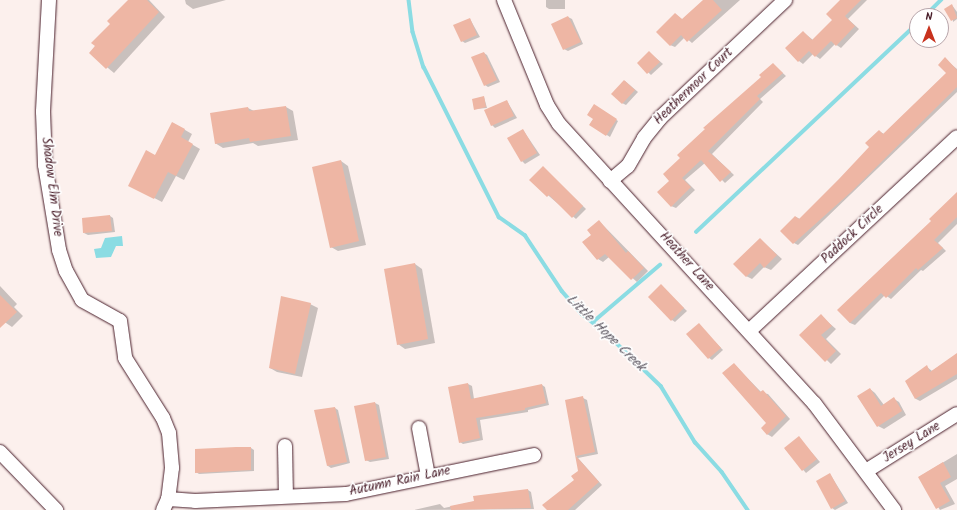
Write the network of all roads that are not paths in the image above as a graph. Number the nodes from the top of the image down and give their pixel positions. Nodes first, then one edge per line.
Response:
1 (49, 0) edge
2 (504, 0) edge
3 (785, 0) edge
4 (957, 137) edge
5 (610, 181) junction
6 (749, 331) junction
7 (957, 414) edge
8 (419, 428) dead end
9 (284, 446) dead end
10 (0, 452) edge
11 (534, 455) dead end
12 (866, 471) junction
13 (428, 476) junction
14 (286, 496) junction
15 (166, 505) edge
16 (56, 510) edge
17 (894, 510) edge

1 - 15 street, Shadow Elm Drive
2 - 5 street, Heather Lane
3 - 5 street, Heathermoor Court
4 - 6 street, Paddock Circle
5 - 6 street, Heather Lane
6 - 12 street, Heather Lane
7 - 12 street, Jersey Lane
8 - 13 street
9 - 14 street
10 - 16 street
11 - 13 street, Autumn Rain Lane
12 - 17 street, Heather Lane
13 - 14 street, Autumn Rain Lane
14 - 15 street, Autumn Rain Lane

